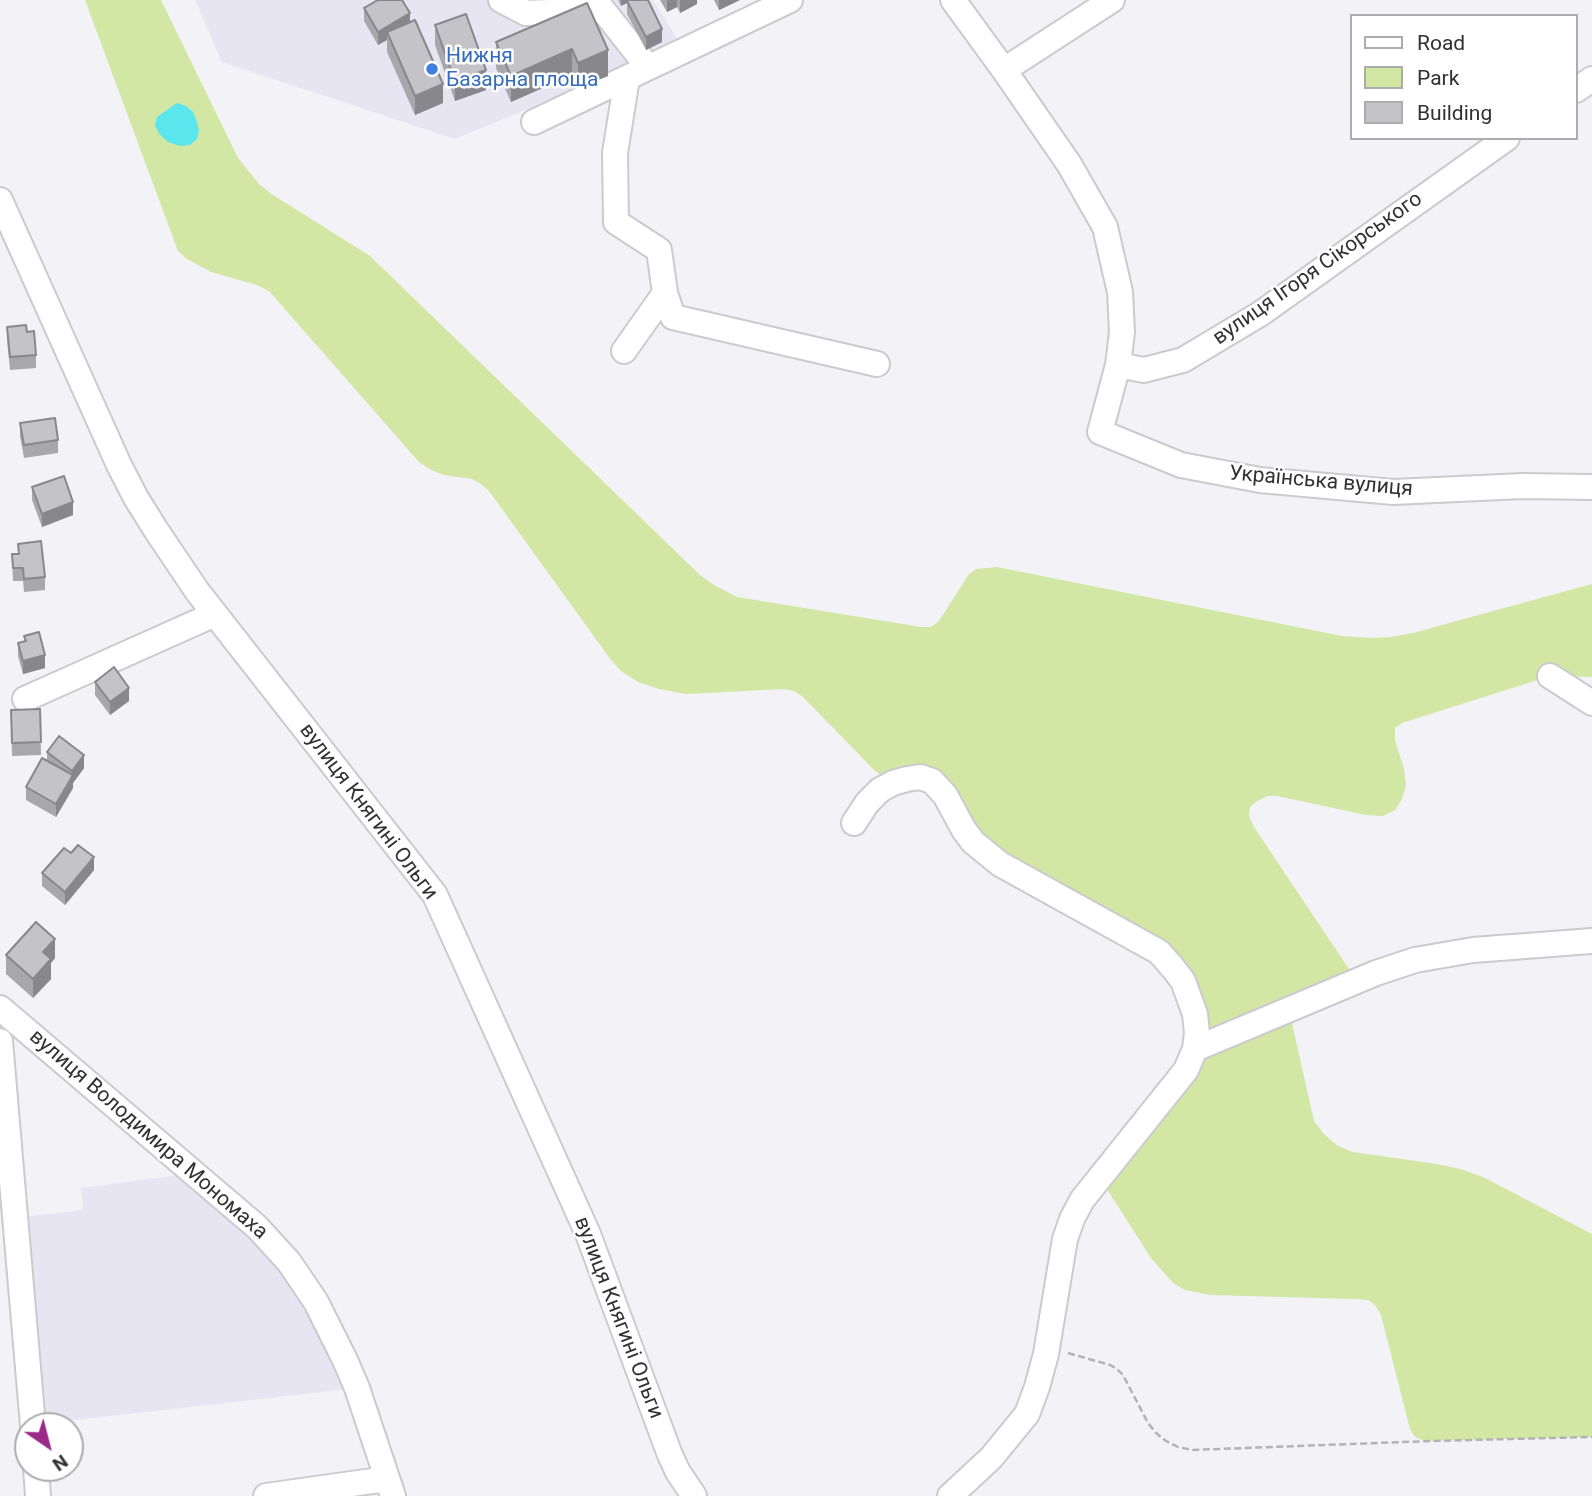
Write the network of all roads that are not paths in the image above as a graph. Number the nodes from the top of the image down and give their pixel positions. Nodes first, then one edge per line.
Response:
1 (501, 0) edge
2 (790, 0) edge
3 (953, 0) edge
4 (1112, 0) edge
5 (599, 5) edge
6 (1004, 69) junction
7 (638, 73) junction
8 (534, 122) dead end
9 (1504, 140) edge
10 (0, 200) edge
11 (665, 293) junction
12 (624, 351) dead end
13 (877, 364) dead end
14 (1118, 365) junction
15 (1592, 487) edge
16 (215, 614) junction
17 (1550, 676) dead end
18 (25, 699) dead end
19 (1592, 703) edge
20 (853, 823) dead end
21 (1592, 941) edge
22 (0, 1008) edge
23 (0, 1041) edge
24 (1195, 1049) junction
25 (8, 1236) edge
26 (31, 1412) edge
27 (390, 1487) edge
28 (266, 1496) edge
29 (694, 1496) edge
30 (950, 1496) edge

1 - 5 street
2 - 7 street
3 - 6 street
4 - 6 street
5 - 7 street
6 - 14 street
7 - 8 street
7 - 11 street
9 - 14 street, вулиця Ігоря Сікорського
10 - 16 street, вулиця Княгині Ольги
11 - 12 street
11 - 13 street
14 - 15 street, Українська вулиця
16 - 18 street
16 - 29 street, вулиця Княгині Ольги
17 - 19 street
20 - 24 street
21 - 24 street
22 - 27 street, вулиця Володимира Мономаха
23 - 25 street
24 - 30 street
25 - 26 street
27 - 28 street

